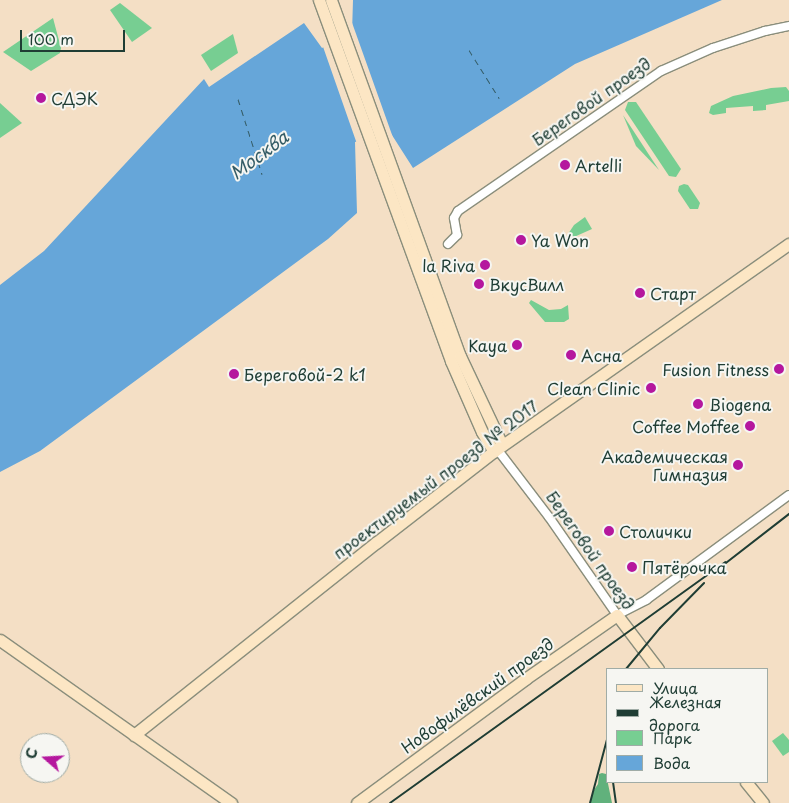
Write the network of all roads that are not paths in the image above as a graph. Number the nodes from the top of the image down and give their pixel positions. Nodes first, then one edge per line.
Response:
1 (319, 0) edge
2 (332, 0) edge
3 (789, 26) edge
4 (448, 244) dead end
5 (789, 244) edge
6 (416, 253) junction
7 (498, 449) junction
8 (789, 495) edge
9 (617, 615) junction
10 (0, 640) edge
11 (657, 668) edge
12 (134, 735) junction
13 (747, 783) edge
14 (231, 803) edge
15 (357, 803) edge
16 (762, 803) edge

1 - 6 street
2 - 6 street
3 - 4 street, Береговой проезд
5 - 7 street, проектируемый проезд № 2017
6 - 7 street
7 - 9 street, Береговой проезд
7 - 12 street, проектируемый проезд № 2017
8 - 9 street
9 - 11 street, Береговой проезд
9 - 15 street, Новофилёвский проезд
10 - 12 street
12 - 14 street
13 - 16 street

